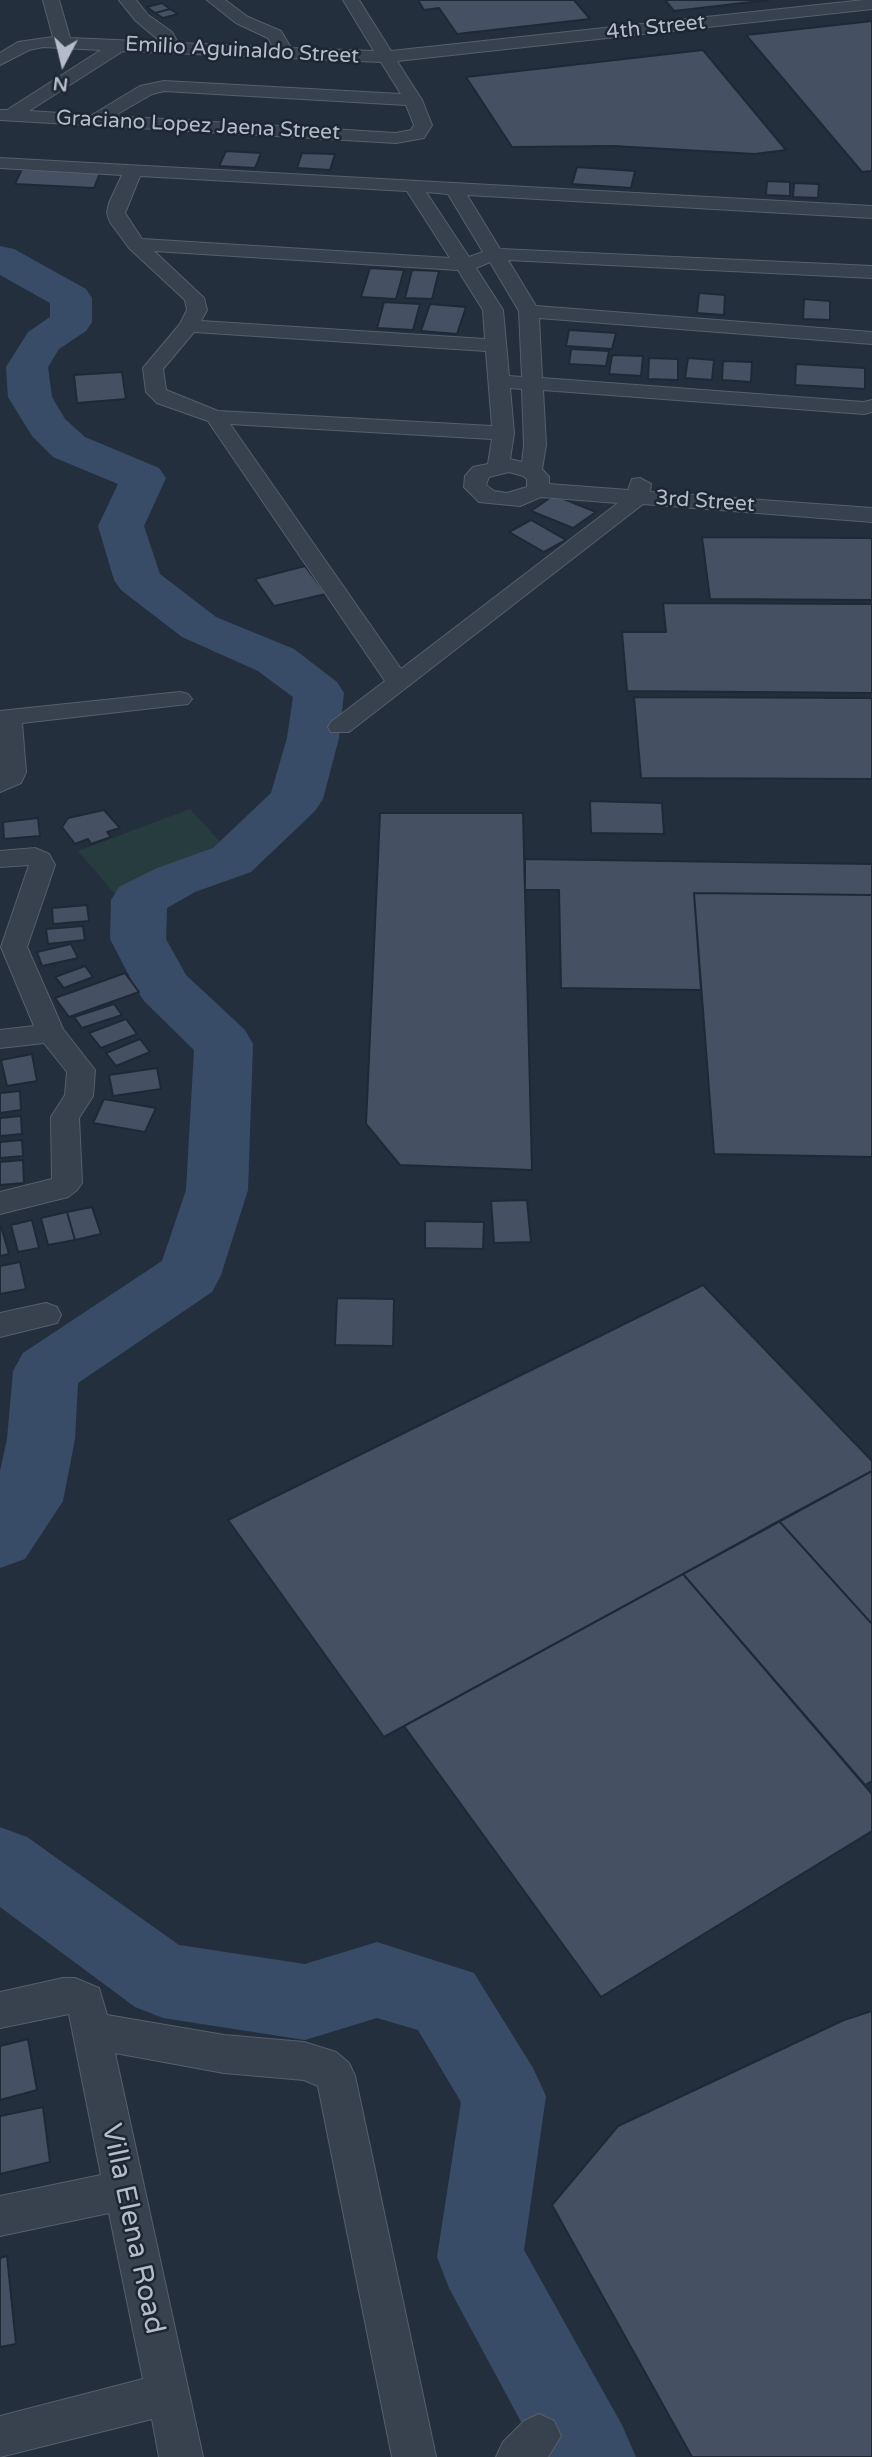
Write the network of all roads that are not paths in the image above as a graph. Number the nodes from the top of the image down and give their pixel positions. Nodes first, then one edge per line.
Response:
1 (51, 0) edge
2 (127, 0) edge
3 (215, 0) edge
4 (348, 1) edge
5 (872, 4) edge
6 (63, 43) junction
7 (120, 45) junction
8 (172, 48) junction
9 (440, 52) joint
10 (285, 53) junction
11 (385, 57) junction
12 (0, 60) edge
13 (413, 100) junction
14 (5, 116) edge
15 (96, 120) junction
16 (0, 163) edge
17 (134, 170) junction
18 (413, 186) junction
19 (454, 188) junction
20 (872, 212) edge
21 (136, 244) junction
22 (494, 254) junction
23 (466, 265) junction
24 (872, 272) edge
25 (529, 312) junction
26 (189, 326) junction
27 (872, 338) edge
28 (495, 346) junction
29 (499, 381) junction
30 (532, 382) junction
31 (872, 406) edge
32 (215, 417) junction
33 (503, 433) junction
34 (498, 466) junction
35 (536, 479) junction
36 (639, 491) junction
37 (872, 500) edge
38 (872, 515) edge
39 (399, 683) junction
40 (180, 699) dead end
41 (4, 718) edge
42 (340, 727) dead end
43 (0, 784) edge
44 (0, 859) edge
45 (7, 948) edge
46 (51, 1032) junction
47 (0, 1039) edge
48 (0, 1203) edge
49 (46, 1315) dead end
50 (0, 1325) edge
51 (0, 2010) edge
52 (88, 2016) junction
53 (124, 2190) junction
54 (0, 2216) edge
55 (166, 2394) junction
56 (0, 2438) edge
57 (181, 2457) edge
58 (414, 2457) edge

1 - 6 street
2 - 8 street
3 - 10 street
4 - 11 street
5 - 9 street, 4th Street
6 - 7 street, Emilio Aguinaldo Street
6 - 12 street, Emilio Aguinaldo Street
7 - 8 street, Emilio Aguinaldo Street
7 - 14 street
8 - 10 street, Emilio Aguinaldo Street
9 - 11 street, Emilio Aguinaldo Street
10 - 11 street, Emilio Aguinaldo Street
11 - 13 street
13 - 15 street
13 - 15 street, Graciano Lopez Jaena Street
14 - 15 street, Graciano Lopez Jaena Street
16 - 17 street
17 - 18 street
17 - 21 street
18 - 19 street
18 - 23 street
19 - 20 street
19 - 22 street
21 - 23 street
21 - 26 street
22 - 23 street
22 - 24 street
22 - 25 street
23 - 28 street
25 - 27 street
25 - 30 street
26 - 28 street
26 - 32 street
28 - 29 street
29 - 30 street
29 - 33 street
30 - 31 street
30 - 35 street
32 - 33 street
32 - 39 street
33 - 34 street
34 - 35 street
34 - 35 street
35 - 36 street, 3rd Street
36 - 37 street, 3rd Street
36 - 38 street, 3rd Street
36 - 39 street
39 - 42 street
40 - 41 street
41 - 43 street
44 - 45 street
45 - 46 street
46 - 47 street
46 - 48 street
49 - 50 street
51 - 52 street
52 - 53 street, Villa Elena Road
52 - 58 street
53 - 54 street
53 - 55 street, Villa Elena Road
55 - 56 street
55 - 57 street, Villa Elena Road

